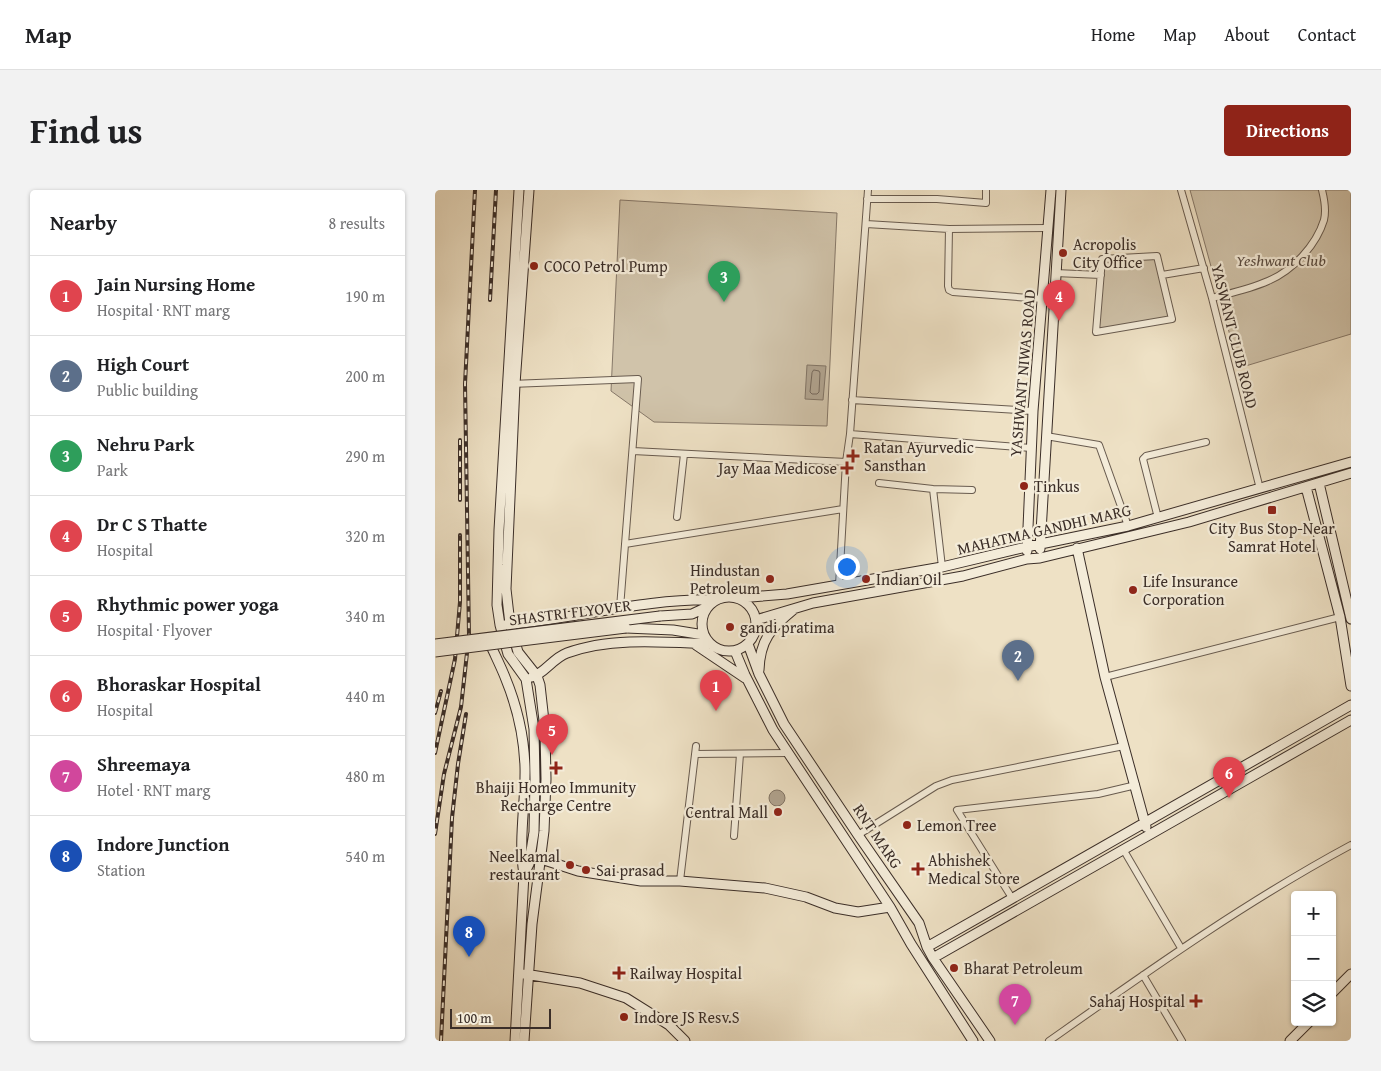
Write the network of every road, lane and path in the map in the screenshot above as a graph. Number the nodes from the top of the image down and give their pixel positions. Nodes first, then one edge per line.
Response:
1 (519, 190) edge
2 (529, 190) edge
3 (868, 190) edge
4 (938, 190) edge
5 (986, 190) edge
6 (1051, 190) edge
7 (1061, 190) edge
8 (1181, 190) edge
9 (1322, 190) edge
10 (867, 198) junction
11 (937, 199) junction
12 (866, 224) junction
13 (1049, 228) junction
14 (949, 229) junction
15 (1204, 268) junction
16 (1055, 273) junction
17 (1101, 275) junction
18 (1162, 275) junction
19 (1043, 298) junction
20 (1213, 298) junction
21 (511, 384) junction
22 (852, 400) junction
23 (1033, 411) junction
24 (850, 434) junction
25 (1046, 436) junction
26 (1206, 442) dead end
27 (1031, 448) junction
28 (633, 451) junction
29 (684, 454) junction
30 (846, 462) junction
31 (1351, 462) edge
32 (1351, 473) edge
33 (879, 483) dead end
34 (1320, 488) junction
35 (933, 489) junction
36 (1260, 489) junction
37 (972, 490) dead end
38 (1307, 492) junction
39 (843, 509) junction
40 (677, 517) dead end
41 (1158, 518) junction
42 (1129, 526) junction
43 (625, 544) junction
44 (1040, 544) junction
45 (1026, 547) junction
46 (1077, 548) junction
47 (1040, 558) junction
48 (1027, 559) junction
49 (942, 567) junction
50 (502, 574) junction
51 (839, 585) junction
52 (738, 598) junction
53 (715, 600) junction
54 (707, 607) junction
55 (620, 608) junction
56 (795, 608) junction
57 (1351, 615) edge
58 (1340, 617) junction
59 (756, 620) junction
60 (510, 624) junction
61 (500, 625) junction
62 (704, 636) junction
63 (435, 644) edge
64 (693, 644) junction
65 (710, 644) junction
66 (748, 644) junction
67 (491, 646) junction
68 (735, 651) junction
69 (435, 652) edge
70 (759, 674) junction
71 (537, 676) junction
72 (1105, 677) junction
73 (525, 679) junction
74 (747, 680) junction
75 (1351, 686) edge
76 (1351, 705) edge
77 (1351, 720) edge
78 (696, 746) dead end
79 (1124, 746) junction
80 (788, 753) junction
81 (695, 754) junction
82 (739, 754) junction
83 (1136, 785) junction
84 (1144, 823) junction
85 (1149, 834) junction
86 (858, 835) junction
87 (733, 836) dead end
88 (1351, 845) edge
89 (1123, 849) junction
90 (524, 854) junction
91 (541, 859) junction
92 (680, 881) junction
93 (1012, 898) junction
94 (890, 907) junction
95 (930, 946) junction
96 (1181, 948) junction
97 (936, 956) junction
98 (520, 974) junction
99 (1351, 974) edge
100 (530, 975) junction
101 (1143, 975) junction
102 (1351, 980) edge
103 (1336, 988) edge
104 (1336, 995) edge
105 (1298, 1026) edge
106 (1305, 1026) edge
107 (515, 1041) edge
108 (524, 1041) edge
109 (685, 1041) edge
110 (973, 1041) edge
111 (990, 1041) edge
112 (1049, 1041) edge
113 (1182, 1041) edge
114 (1283, 1041) edge
115 (1289, 1041) edge

1 - 21 street
2 - 21 street
3 - 10 street
4 - 11 street
5 - 11 street
6 - 13 street, YASHWANT NIWAS ROAD
7 - 16 street, YASHWANT NIWAS ROAD
8 - 15 street, YASWANT CLUB ROAD
9 - 20 street
10 - 11 street
10 - 12 street
12 - 14 street
12 - 22 street
13 - 14 street
13 - 19 street, YASHWANT NIWAS ROAD
14 - 19 street
15 - 18 street
15 - 20 street, YASWANT CLUB ROAD
16 - 17 street
16 - 25 street, YASHWANT NIWAS ROAD
17 - 18 street
17 - 18 street
19 - 23 street, YASHWANT NIWAS ROAD
20 - 36 street, YASWANT CLUB ROAD
21 - 28 street
21 - 50 street
22 - 23 street
22 - 24 street
23 - 27 street, YASHWANT NIWAS ROAD
24 - 27 street
24 - 30 street
25 - 42 street
25 - 44 street, YASHWANT NIWAS ROAD
26 - 41 street
27 - 45 street, YASHWANT NIWAS ROAD
28 - 29 street
28 - 43 street
29 - 30 street
29 - 40 street
30 - 39 street
31 - 36 street, MAHATMA GANDHI MARG
32 - 34 street, MAHATMA GANDHI MARG
33 - 35 street
34 - 38 street, MAHATMA GANDHI MARG
34 - 57 street
35 - 37 street
35 - 49 street
36 - 41 street, MAHATMA GANDHI MARG
38 - 46 street, MAHATMA GANDHI MARG
38 - 58 street
39 - 43 street
39 - 51 street
41 - 42 street, MAHATMA GANDHI MARG
42 - 44 street, MAHATMA GANDHI MARG
43 - 55 street
44 - 45 street, MAHATMA GANDHI MARG
44 - 47 street, YASHWANT NIWAS ROAD
45 - 48 street, YASHWANT NIWAS ROAD
45 - 49 street, MAHATMA GANDHI MARG
46 - 47 street, MAHATMA GANDHI MARG
46 - 72 street
47 - 48 street, MAHATMA GANDHI MARG
48 - 56 street, MAHATMA GANDHI MARG
49 - 51 street, MAHATMA GANDHI MARG
50 - 60 street
50 - 61 street
51 - 52 street, MAHATMA GANDHI MARG
52 - 53 street
52 - 59 street
53 - 54 street
53 - 55 street
54 - 62 street
54 - 63 street, SHASTRI FLYOVER, bridge
55 - 60 street
56 - 59 street, MAHATMA GANDHI MARG
56 - 70 street
58 - 72 street
58 - 75 street
59 - 66 street
60 - 61 street
60 - 71 street
61 - 73 street
62 - 65 street
62 - 67 street, SHASTRI FLYOVER, bridge
64 - 65 street
64 - 71 street
64 - 74 street
65 - 68 street
66 - 68 street
66 - 70 street, RNT MARG
67 - 69 street, SHASTRI FLYOVER, bridge
67 - 90 street
68 - 74 street, RNT MARG
70 - 86 street, RNT MARG
71 - 73 street
71 - 91 street
72 - 79 street
73 - 90 street
74 - 80 street, RNT MARG
76 - 84 street
77 - 85 street
78 - 81 street
79 - 83 street
79 - 86 street
80 - 82 street
80 - 94 street, RNT MARG
81 - 82 street
81 - 92 street
82 - 87 street
83 - 84 street
83 - 93 street
84 - 85 street
84 - 93 street
85 - 89 street
86 - 95 street, RNT MARG
88 - 96 street
89 - 96 street
89 - 97 street
90 - 91 street
90 - 98 street
91 - 92 street
91 - 100 street
92 - 94 street
93 - 95 street
94 - 110 street, RNT MARG
95 - 97 street, RNT MARG
96 - 101 street
97 - 111 street, RNT MARG
98 - 100 street
98 - 107 street
99 - 103 street
100 - 108 street
100 - 109 street
101 - 112 street
101 - 113 street
102 - 104 street
105 - 114 street
106 - 115 street

